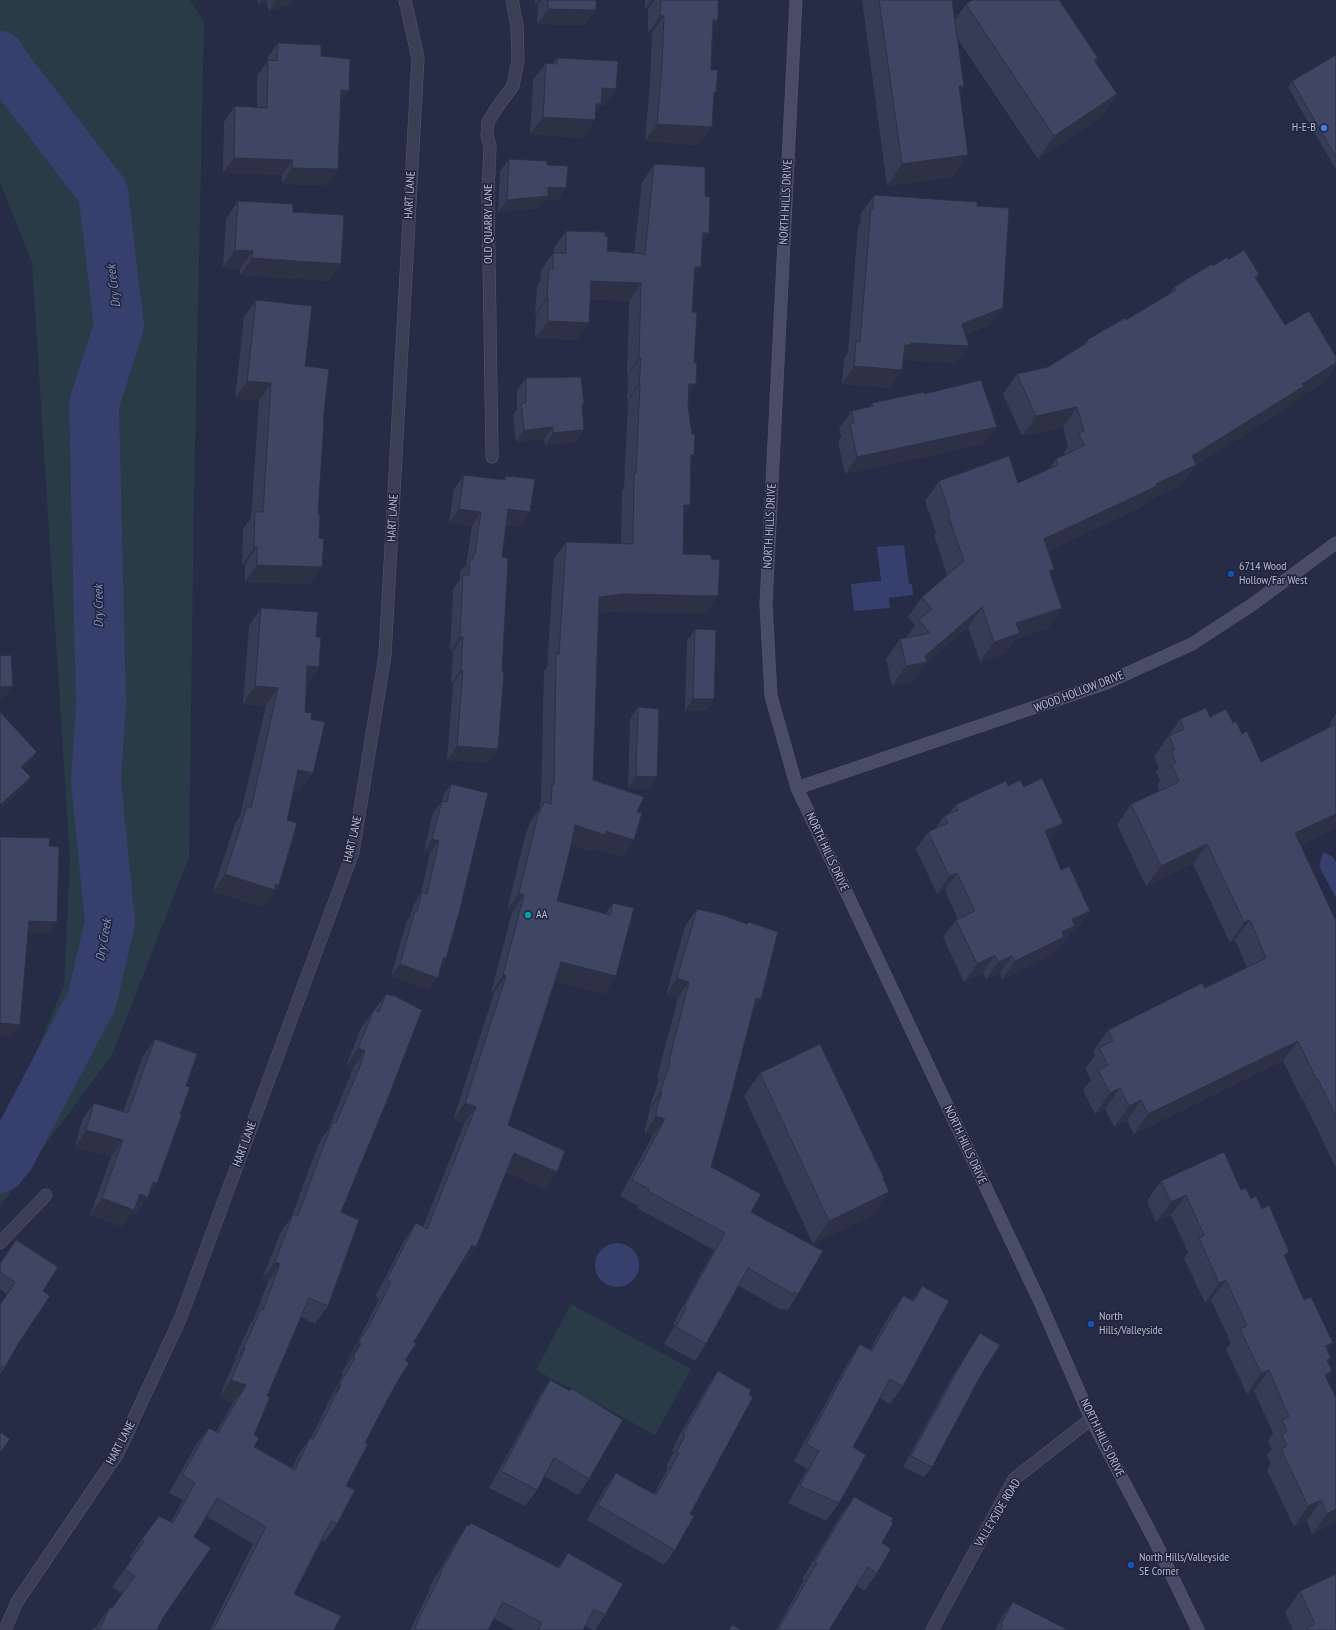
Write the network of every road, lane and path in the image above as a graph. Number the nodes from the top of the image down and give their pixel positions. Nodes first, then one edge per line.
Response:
1 (405, 0) edge
2 (512, 0) edge
3 (796, 0) edge
4 (492, 457) dead end
5 (1336, 543) edge
6 (797, 788) junction
7 (46, 1195) dead end
8 (0, 1243) edge
9 (1091, 1419) junction
10 (5, 1630) edge
11 (932, 1630) edge
12 (1198, 1630) edge

1 - 10 street, HART LANE
2 - 4 street, OLD QUARRY LANE
3 - 6 street, NORTH HILLS DRIVE
5 - 6 street, WOOD HOLLOW DRIVE
6 - 9 street, NORTH HILLS DRIVE
7 - 8 street
9 - 11 street, VALLEYSIDE ROAD
9 - 12 street, NORTH HILLS DRIVE

